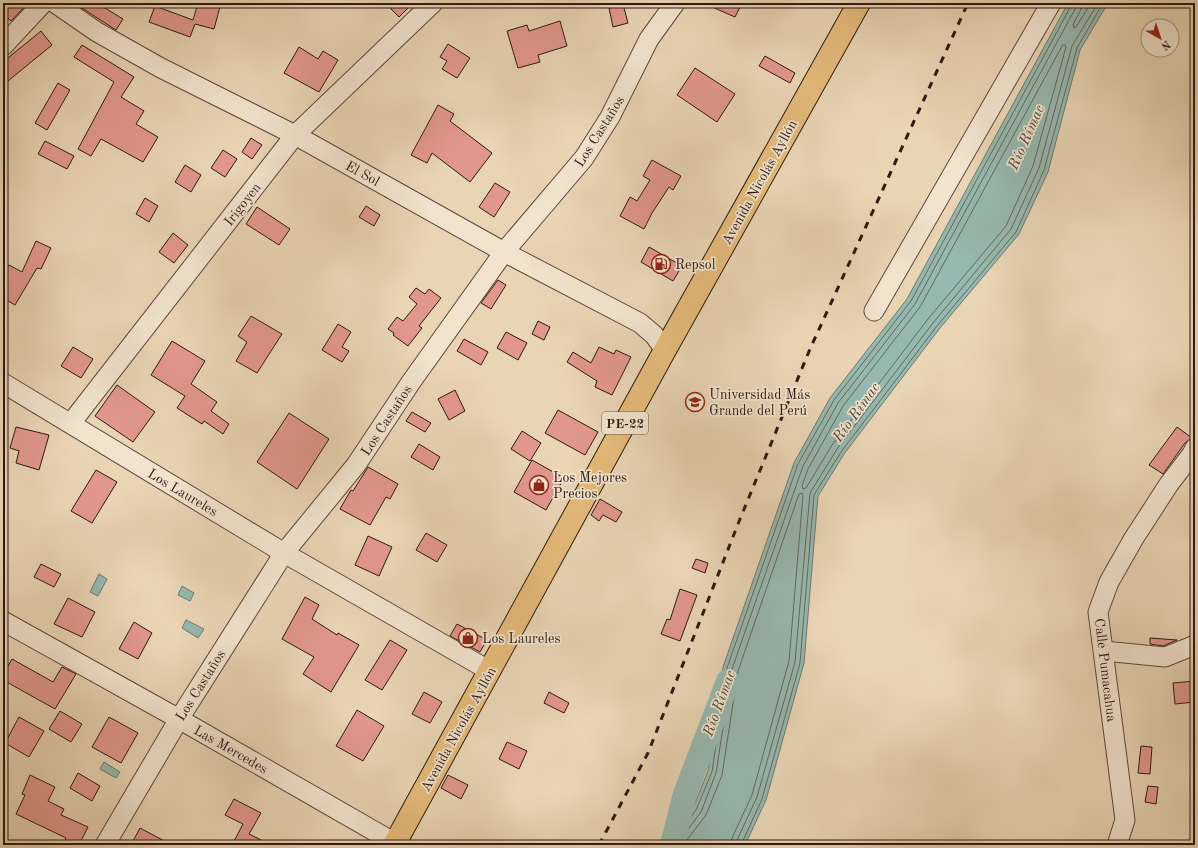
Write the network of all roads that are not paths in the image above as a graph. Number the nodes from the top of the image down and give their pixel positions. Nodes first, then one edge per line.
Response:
1 (43, 3) edge
2 (55, 3) edge
3 (433, 3) edge
4 (675, 3) edge
5 (858, 3) edge
6 (1051, 3) edge
7 (3, 46) edge
8 (295, 135) junction
9 (504, 252) junction
10 (874, 311) dead end
11 (665, 350) junction
12 (3, 383) edge
13 (72, 423) junction
14 (1195, 448) edge
15 (284, 553) junction
16 (3, 621) edge
17 (1195, 645) edge
18 (1104, 651) junction
19 (490, 670) junction
20 (179, 719) junction
21 (394, 844) edge
22 (105, 845) edge
23 (1117, 845) edge

1 - 7 street
2 - 8 street, El Sol
3 - 8 street, Irigoyen
4 - 9 street, Los Castaños
5 - 11 highway, Avenida Nicolás Ayllón / PE-22
6 - 10 street
8 - 9 street, El Sol
8 - 13 street, Irigoyen
9 - 11 street, El Sol
9 - 15 street, Los Castaños
11 - 19 highway, Avenida Nicolás Ayllón / PE-22
12 - 13 street, Los Laureles
13 - 15 street, Los Laureles
14 - 18 street, Calle Pumacahua
15 - 19 street, Los Laureles
15 - 20 street, Los Castaños
16 - 20 street, Las Mercedes
17 - 18 street
18 - 23 street, Calle Pumacahua
19 - 21 highway, Avenida Nicolás Ayllón / PE-22
20 - 21 street, Las Mercedes
20 - 22 street, Los Castaños

